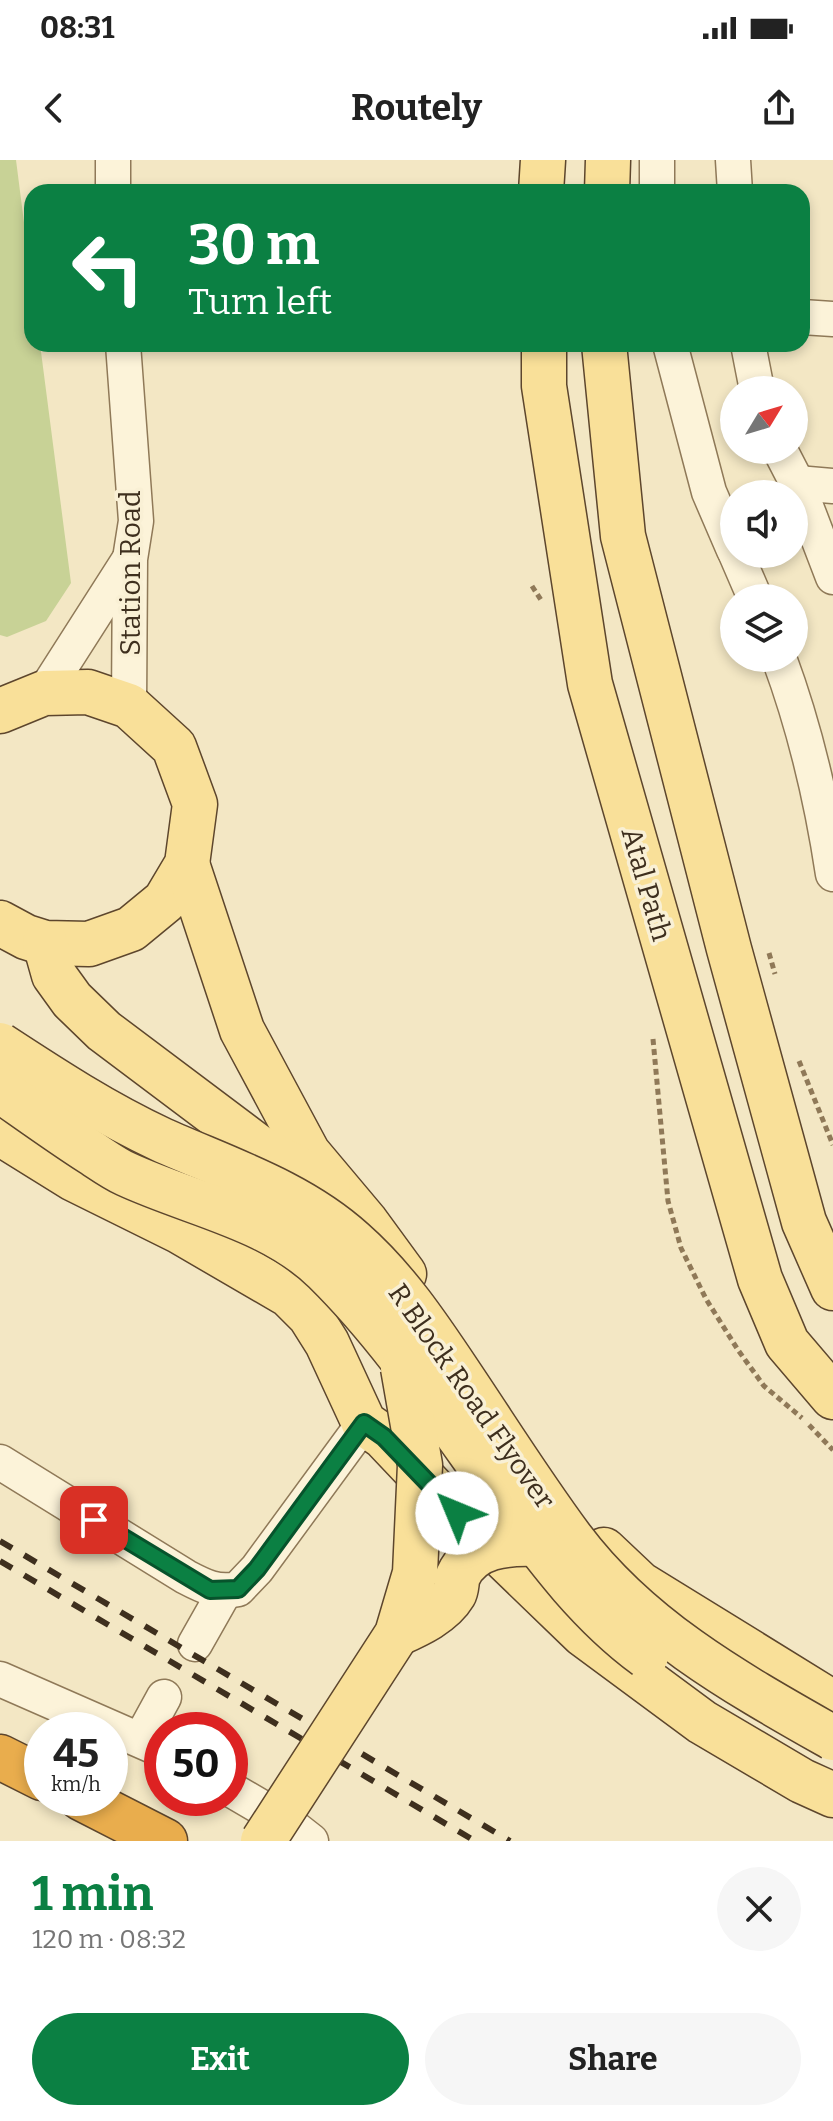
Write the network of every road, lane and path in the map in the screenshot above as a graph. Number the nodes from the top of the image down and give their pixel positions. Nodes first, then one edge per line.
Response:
1 (113, 160) edge
2 (543, 160) edge
3 (608, 160) edge
4 (657, 160) edge
5 (733, 160) edge
6 (113, 184) edge
7 (542, 184) edge
8 (607, 184) edge
9 (657, 184) edge
10 (734, 184) edge
11 (810, 318) edge
12 (833, 319) edge
13 (124, 352) edge
14 (544, 352) edge
15 (605, 352) edge
16 (672, 352) edge
17 (750, 352) edge
18 (754, 376) edge
19 (808, 484) edge
20 (833, 486) edge
21 (808, 512) edge
22 (720, 517) edge
23 (130, 559) junction
24 (833, 577) edge
25 (532, 586) dead end
26 (542, 601) dead end
27 (784, 672) edge
28 (44, 693) junction
29 (129, 706) junction
30 (1, 707) edge
31 (830, 832) edge
32 (187, 864) junction
33 (833, 874) edge
34 (18, 937) edge
35 (0, 1045) edge
36 (0, 1090) edge
37 (0, 1133) edge
38 (340, 1191) junction
39 (389, 1254) junction
40 (833, 1288) edge
41 (305, 1312) junction
42 (402, 1361) junction
43 (833, 1397) edge
44 (364, 1423) junction
45 (0, 1462) edge
46 (536, 1544) junction
47 (225, 1591) junction
48 (397, 1634) junction
49 (195, 1644) dead end
50 (0, 1679) edge
51 (816, 1692) edge
52 (164, 1697) dead end
53 (160, 1712) edge
54 (833, 1738) edge
55 (144, 1741) edge
56 (756, 1753) junction
57 (0, 1757) edge
58 (24, 1769) edge
59 (833, 1770) edge
60 (833, 1795) edge
61 (248, 1800) edge
62 (116, 1816) edge
63 (165, 1841) edge
64 (263, 1841) edge
65 (311, 1841) edge

1 - 6 street
2 - 7 main road
3 - 8 main road
4 - 9 street
5 - 10 street
11 - 12 street
13 - 23 street, Station Road
14 - 43 main road, Atal Path
15 - 40 main road
16 - 22 street
17 - 18 street
19 - 20 street
21 - 24 street
23 - 28 street
23 - 29 street, Station Road
25 - 26 path
27 - 31 street
28 - 29 main road
28 - 30 main road
29 - 32 main road
31 - 33 street
32 - 34 main road
32 - 38 main road
34 - 38 main road
35 - 54 main road, R Block Road Flyover, bridge
36 - 42 main road, R Block Road Flyover, bridge
37 - 41 main road
38 - 39 main road
39 - 41 main road
39 - 51 main road
41 - 44 main road
42 - 46 main road, R Block Road Flyover, bridge
42 - 48 main road, bridge
44 - 47 street
44 - 56 main road
45 - 47 street
46 - 48 main road, bridge
46 - 59 main road, R Block Road Flyover, bridge
47 - 49 street
48 - 64 main road, bridge
50 - 55 street
51 - 56 main road
52 - 53 street
56 - 60 main road
57 - 58 highway
61 - 65 street
62 - 63 highway

